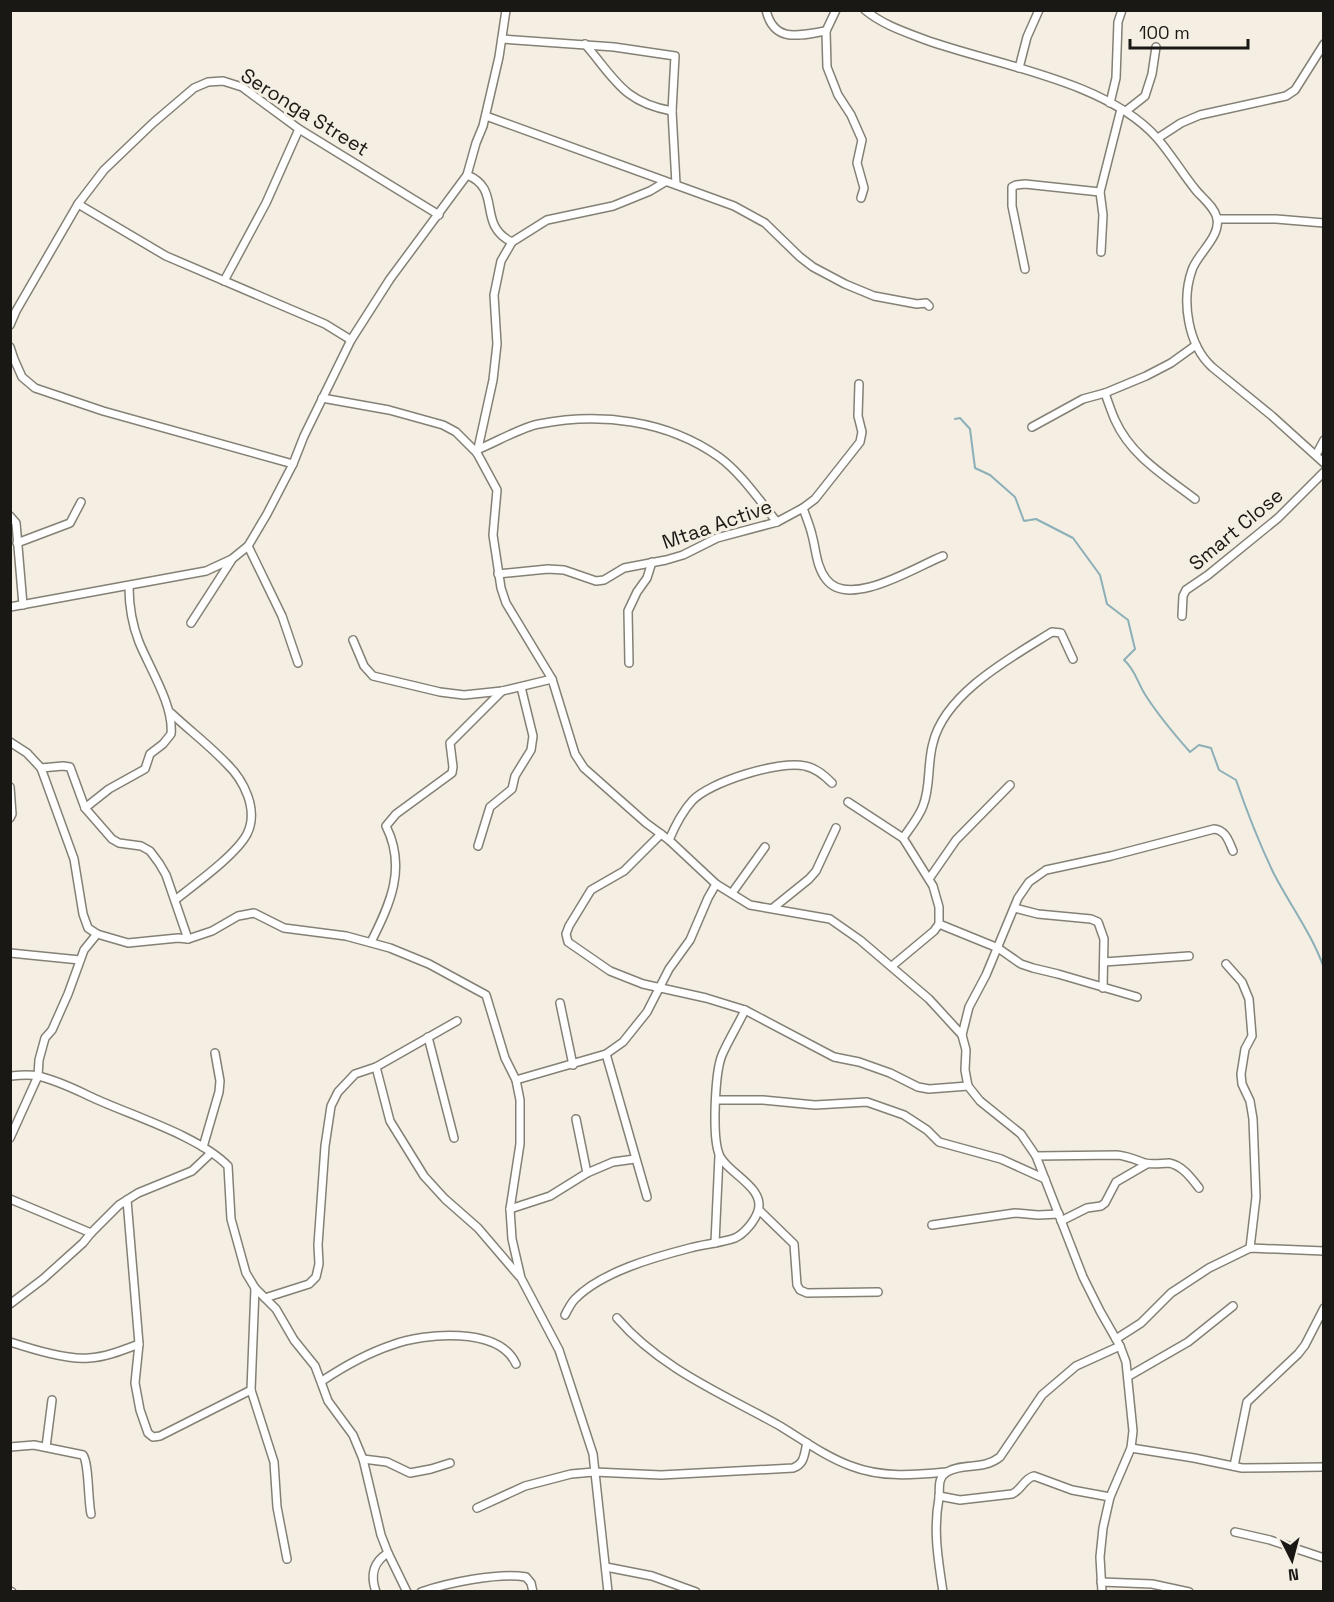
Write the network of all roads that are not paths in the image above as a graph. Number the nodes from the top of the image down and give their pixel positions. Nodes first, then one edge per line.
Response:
1 (506, 10) edge
2 (766, 10) edge
3 (836, 10) edge
4 (865, 10) edge
5 (1039, 10) edge
6 (1122, 10) edge
7 (826, 31) junction
8 (501, 39) junction
9 (585, 44) junction
10 (1323, 44) edge
11 (1156, 47) dead end
12 (1019, 68) junction
13 (1110, 103) junction
14 (1124, 110) junction
15 (672, 111) junction
16 (486, 116) junction
17 (299, 129) junction
18 (1158, 138) junction
19 (467, 175) junction
20 (665, 182) junction
21 (676, 184) junction
22 (1100, 192) junction
23 (861, 198) dead end
24 (78, 204) junction
25 (439, 215) junction
26 (1217, 219) junction
27 (1323, 223) edge
28 (512, 242) junction
29 (1101, 252) dead end
30 (1025, 269) dead end
31 (224, 281) junction
32 (930, 306) dead end
33 (10, 325) edge
34 (351, 340) junction
35 (1196, 345) junction
36 (10, 347) edge
37 (859, 384) dead end
38 (1105, 393) junction
39 (322, 399) junction
40 (1032, 427) dead end
41 (1323, 440) edge
42 (478, 451) junction
43 (1316, 455) junction
44 (1323, 463) edge
45 (293, 464) junction
46 (1323, 472) edge
47 (1195, 499) dead end
48 (81, 502) dead end
49 (803, 508) junction
50 (10, 516) edge
51 (777, 522) junction
52 (17, 543) junction
53 (248, 546) junction
54 (943, 556) dead end
55 (232, 559) junction
56 (652, 562) junction
57 (498, 574) junction
58 (129, 586) junction
59 (22, 605) junction
60 (10, 607) edge
61 (1182, 616) dead end
62 (191, 622) dead end
63 (353, 640) dead end
64 (1073, 659) dead end
65 (298, 663) dead end
66 (629, 663) dead end
67 (552, 679) junction
68 (521, 687) junction
69 (502, 692) junction
70 (171, 713) junction
71 (10, 742) edge
72 (41, 768) junction
73 (832, 783) dead end
74 (1010, 785) dead end
75 (10, 787) edge
76 (848, 802) dead end
77 (84, 808) junction
78 (10, 818) edge
79 (837, 828) dead end
80 (661, 834) junction
81 (903, 838) junction
82 (669, 840) junction
83 (478, 846) dead end
84 (765, 847) dead end
85 (1233, 851) dead end
86 (929, 879) junction
87 (716, 884) junction
88 (732, 893) junction
89 (175, 900) junction
90 (773, 908) junction
91 (1015, 908) junction
92 (939, 924) junction
93 (97, 934) junction
94 (188, 939) junction
95 (371, 942) junction
96 (998, 948) junction
97 (10, 953) edge
98 (1189, 956) dead end
99 (80, 960) junction
100 (1104, 962) junction
101 (1226, 963) dead end
102 (892, 966) junction
103 (660, 988) junction
104 (1103, 988) junction
105 (1137, 997) dead end
106 (560, 1003) dead end
107 (745, 1010) junction
108 (457, 1021) dead end
109 (962, 1035) junction
110 (428, 1037) junction
111 (216, 1053) dead end
112 (606, 1054) junction
113 (573, 1065) junction
114 (376, 1067) junction
115 (10, 1076) edge
116 (38, 1076) junction
117 (516, 1080) junction
118 (968, 1086) junction
119 (717, 1100) junction
120 (576, 1119) dead end
121 (10, 1138) edge
122 (454, 1138) dead end
123 (203, 1147) junction
124 (211, 1153) junction
125 (1036, 1155) junction
126 (719, 1156) junction
127 (635, 1159) junction
128 (1147, 1164) junction
129 (587, 1173) junction
130 (1045, 1179) junction
131 (1199, 1188) dead end
132 (647, 1197) dead end
133 (10, 1199) edge
134 (127, 1200) junction
135 (510, 1209) junction
136 (759, 1210) junction
137 (1060, 1218) junction
138 (932, 1225) dead end
139 (91, 1233) junction
140 (715, 1243) junction
141 (1250, 1248) junction
142 (1323, 1251) edge
143 (521, 1278) junction
144 (255, 1287) junction
145 (878, 1292) dead end
146 (266, 1298) junction
147 (10, 1304) edge
148 (1233, 1306) dead end
149 (1323, 1308) edge
150 (566, 1315) dead end
151 (617, 1318) dead end
152 (10, 1342) edge
153 (1118, 1343) junction
154 (139, 1344) junction
155 (516, 1364) dead end
156 (1129, 1376) junction
157 (322, 1381) junction
158 (251, 1390) junction
159 (52, 1400) dead end
160 (807, 1443) junction
161 (10, 1447) edge
162 (46, 1447) junction
163 (1131, 1448) junction
164 (363, 1459) junction
165 (450, 1463) dead end
166 (1234, 1466) junction
167 (1323, 1467) edge
168 (594, 1472) junction
169 (946, 1472) junction
170 (939, 1496) junction
171 (1110, 1497) junction
172 (477, 1508) dead end
173 (91, 1514) dead end
174 (1235, 1532) dead end
175 (388, 1553) junction
176 (287, 1558) dead end
177 (1323, 1558) edge
178 (606, 1567) junction
179 (1101, 1582) junction
180 (376, 1592) edge
181 (407, 1592) edge
182 (421, 1592) edge
183 (533, 1592) edge
184 (608, 1592) edge
185 (696, 1592) edge
186 (943, 1592) edge
187 (1102, 1592) edge
188 (1189, 1592) edge

1 - 8 street
2 - 7 street
3 - 7 street
4 - 12 street
5 - 12 street
6 - 13 street
7 - 23 street
8 - 9 street
8 - 16 street
9 - 15 street
9 - 15 street
10 - 18 street
11 - 14 street
12 - 13 street
13 - 14 street
14 - 18 street
14 - 22 street
15 - 21 street
16 - 19 street
16 - 20 street
17 - 24 street, Seronga Street
17 - 25 street, Seronga Street
17 - 31 street
18 - 26 street
19 - 25 street
19 - 28 street
20 - 21 street
20 - 28 street
21 - 32 street
22 - 29 street
22 - 30 street
24 - 31 street
24 - 33 street, Seronga Street
25 - 34 street
26 - 27 street
26 - 35 street
28 - 42 street
31 - 34 street
34 - 39 street
35 - 38 street
35 - 43 street
36 - 45 street
37 - 49 street, Mtaa Active
38 - 40 street
38 - 47 street
39 - 42 street
39 - 45 street
41 - 43 street
42 - 51 street
42 - 57 street
43 - 44 street
45 - 53 street
46 - 61 street, Smart Close
48 - 52 street
49 - 51 street, Mtaa Active
49 - 54 street
50 - 52 street
51 - 56 street, Mtaa Active
52 - 59 street
53 - 55 street
53 - 65 street
55 - 58 street
55 - 62 street
56 - 57 street, Mtaa Active
56 - 66 street
57 - 67 street
58 - 59 street
58 - 70 street
59 - 60 street
63 - 69 street
64 - 81 street
67 - 68 street
67 - 80 street
68 - 69 street
68 - 83 street
69 - 95 street
70 - 77 street
70 - 89 street
71 - 72 street
72 - 77 street
72 - 93 street
73 - 82 street
74 - 86 street
75 - 78 street
76 - 81 street
77 - 89 street
79 - 90 street
80 - 82 street
80 - 103 street
81 - 86 street
82 - 87 street
84 - 88 street
85 - 91 street
86 - 92 street
87 - 88 street
87 - 103 street
88 - 90 street
89 - 94 street
90 - 102 street
91 - 96 street
91 - 100 street
92 - 96 street
92 - 102 street
93 - 94 street
93 - 99 street
94 - 95 street
95 - 117 street
96 - 104 street
96 - 109 street
97 - 99 street
98 - 100 street
99 - 116 street
100 - 104 street
101 - 141 street
102 - 109 street
103 - 107 street
103 - 112 street
104 - 105 street
106 - 113 street
107 - 118 street
107 - 119 street
108 - 110 street
109 - 118 street
110 - 114 street
110 - 122 street
111 - 123 street
112 - 113 street
112 - 127 street
113 - 117 street
114 - 143 street
114 - 146 street
115 - 116 street
116 - 121 street
116 - 123 street
117 - 135 street
118 - 125 street
119 - 126 street
119 - 130 street
120 - 129 street
123 - 124 street
124 - 134 street
124 - 144 street
125 - 128 street
125 - 130 street
126 - 136 street
126 - 140 street
127 - 129 street
127 - 132 street
128 - 131 street
128 - 137 street
129 - 135 street
130 - 137 street
133 - 139 street
134 - 139 street
134 - 154 street
135 - 143 street
136 - 140 street
136 - 145 street
137 - 138 street
137 - 153 street
139 - 147 street
140 - 150 street
141 - 142 street
141 - 153 street
143 - 168 street
144 - 146 street
144 - 158 street
146 - 157 street
148 - 156 street
149 - 166 street
151 - 160 street
152 - 154 street
153 - 156 street
153 - 169 street
154 - 158 street
155 - 157 street
156 - 163 street
157 - 164 street
158 - 176 street
159 - 162 street
160 - 168 street
160 - 169 street
161 - 162 street
162 - 173 street
163 - 166 street
163 - 171 street
164 - 165 street
164 - 175 street
166 - 167 street
168 - 172 street
168 - 178 street
169 - 170 street
170 - 171 street
170 - 186 street
171 - 179 street
174 - 177 street
175 - 180 street
175 - 181 street
178 - 184 street
178 - 185 street
179 - 187 street
179 - 188 street
182 - 183 street

